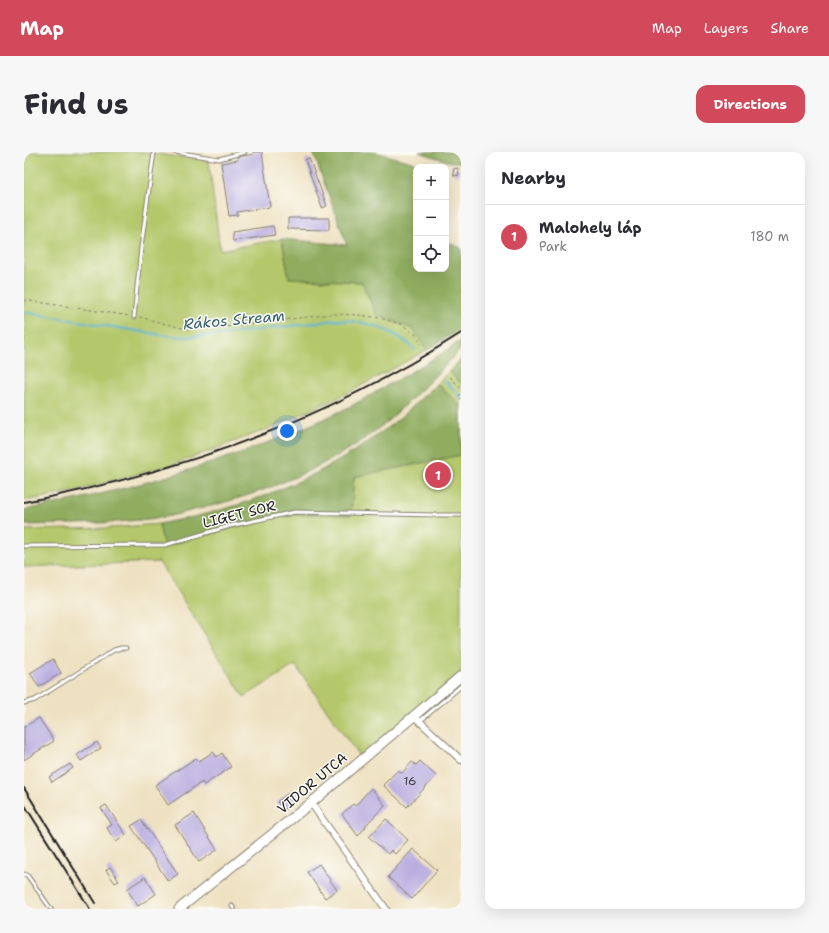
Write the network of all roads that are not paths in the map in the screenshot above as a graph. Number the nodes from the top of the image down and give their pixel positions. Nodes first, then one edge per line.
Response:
1 (154, 152) edge
2 (175, 152) edge
3 (245, 152) edge
4 (134, 316) road end
5 (461, 515) edge
6 (24, 546) edge
7 (126, 648) dead end
8 (461, 676) edge
9 (461, 686) edge
10 (24, 703) edge
11 (417, 719) junction
12 (461, 760) edge
13 (311, 803) junction
14 (24, 874) edge
15 (51, 909) edge
16 (179, 909) edge
17 (386, 909) edge

1 - 4 lane
2 - 3 lane
5 - 6 lane, LIGET SOR
7 - 10 lane
8 - 11 street, VIDOR UTCA
9 - 11 lane
11 - 12 street
11 - 13 street, VIDOR UTCA
13 - 16 street, VIDOR UTCA
13 - 17 street
14 - 15 lane

